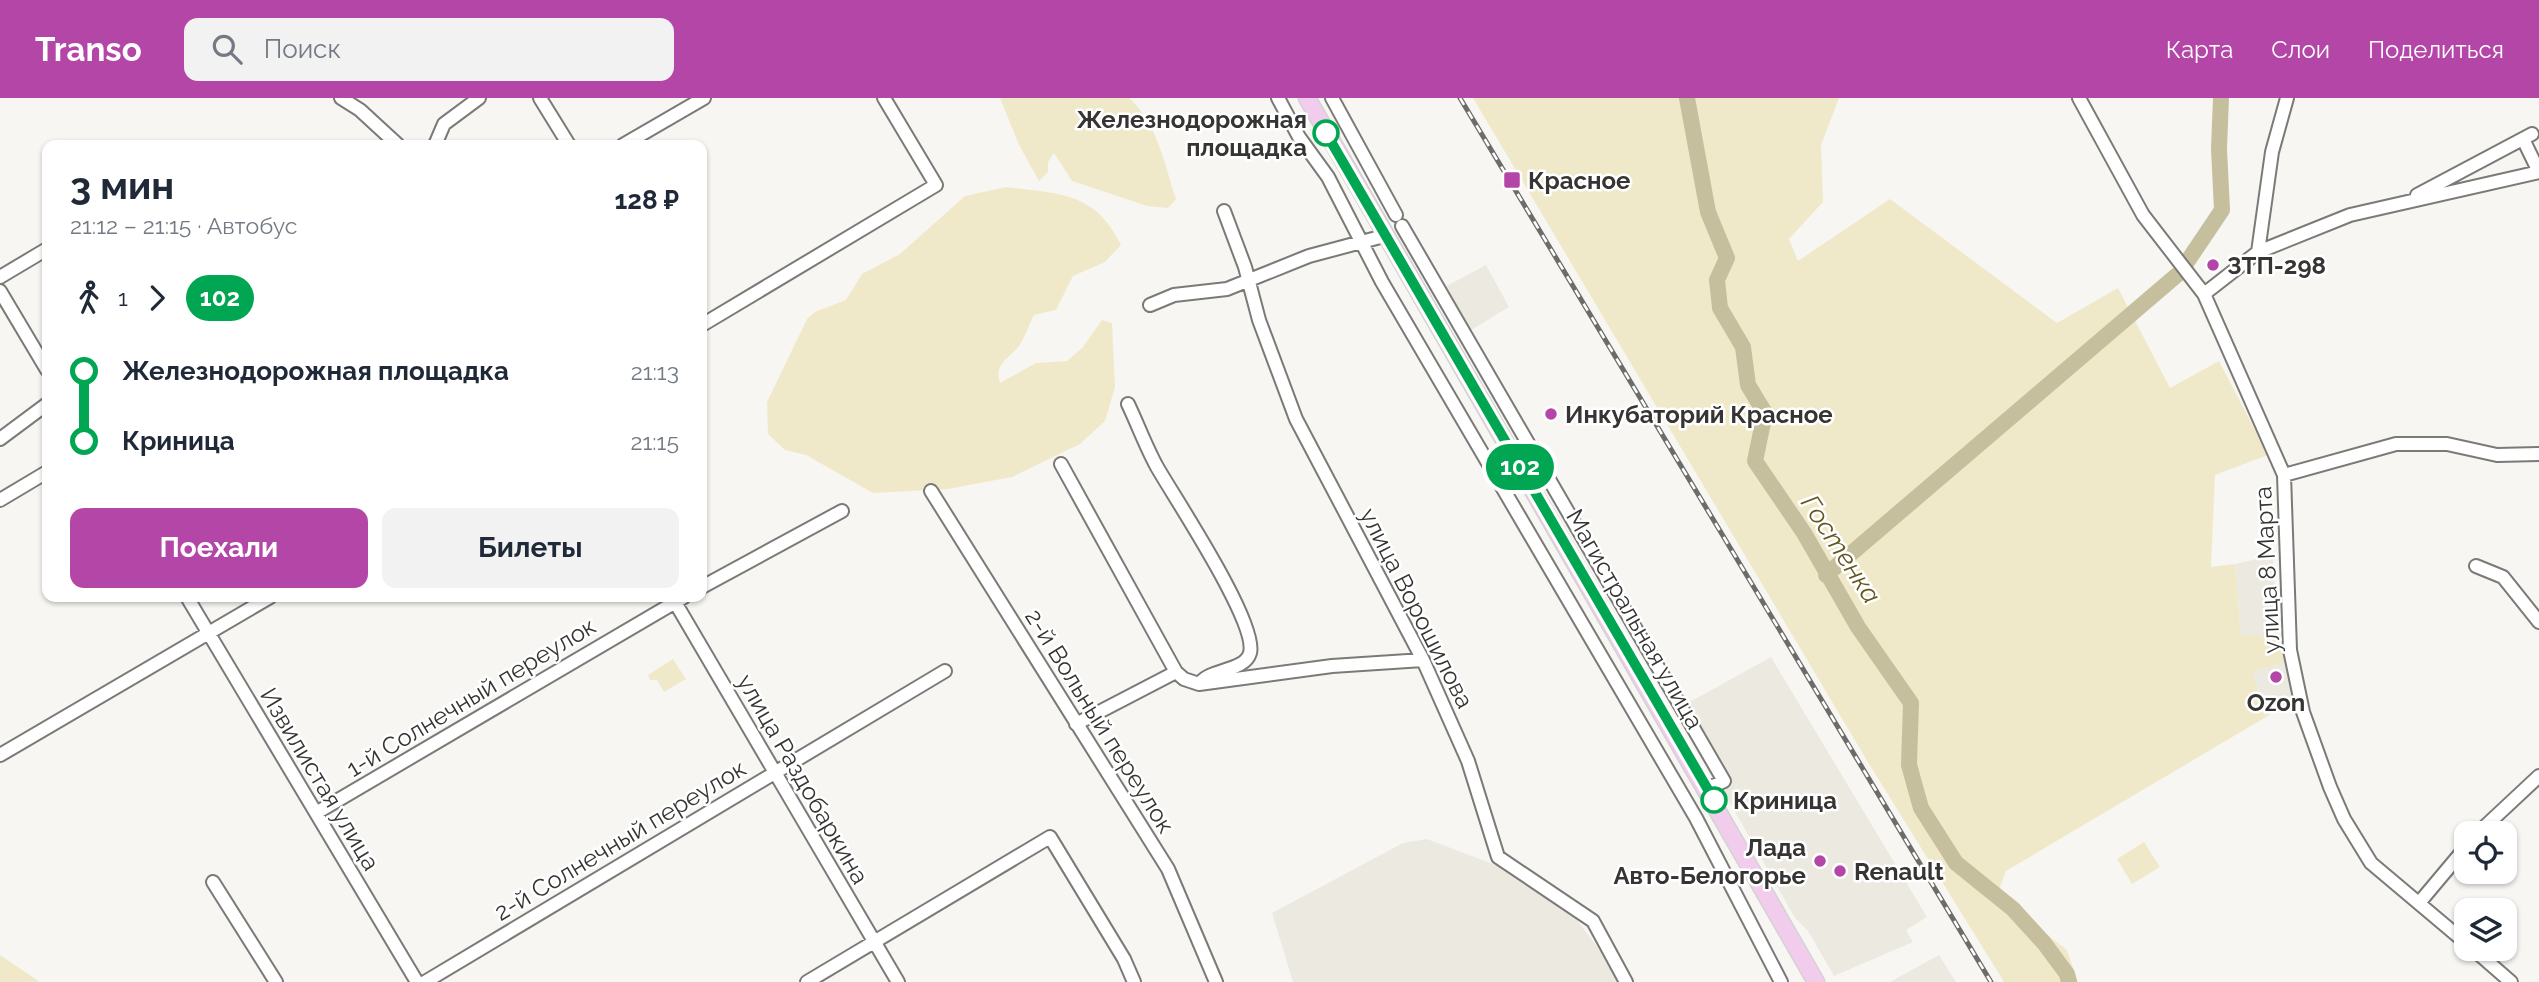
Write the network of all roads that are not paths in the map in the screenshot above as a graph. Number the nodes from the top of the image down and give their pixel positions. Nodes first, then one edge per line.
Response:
1 (341, 98) edge
2 (479, 98) edge
3 (540, 98) edge
4 (704, 98) edge
5 (884, 98) edge
6 (1278, 98) edge
7 (1307, 98) edge
8 (1332, 98) edge
9 (2079, 98) edge
10 (2287, 98) edge
11 (393, 140) edge
12 (437, 140) edge
13 (566, 140) edge
14 (633, 140) edge
15 (2539, 172) edge
16 (2401, 203) junction
17 (1224, 211) dead end
18 (1384, 236) junction
19 (1364, 241) junction
20 (42, 252) edge
21 (2258, 252) junction
22 (0, 276) edge
23 (1249, 283) junction
24 (0, 291) edge
25 (2204, 294) junction
26 (1150, 305) dead end
27 (707, 322) edge
28 (42, 362) edge
29 (1128, 404) dead end
30 (42, 408) edge
31 (0, 439) edge
32 (2539, 454) edge
33 (1060, 464) dead end
34 (42, 475) edge
35 (2284, 475) junction
36 (931, 491) dead end
37 (0, 500) edge
38 (842, 511) dead end
39 (2476, 566) dead end
40 (707, 584) edge
41 (190, 602) edge
42 (261, 602) edge
43 (670, 602) edge
44 (679, 602) edge
45 (2539, 622) edge
46 (209, 632) junction
47 (1423, 660) junction
48 (945, 671) dead end
49 (1175, 672) junction
50 (1199, 684) junction
51 (1076, 724) junction
52 (0, 755) edge
53 (774, 771) junction
54 (2539, 776) edge
55 (1707, 789) junction
56 (316, 813) junction
57 (2491, 821) edge
58 (2454, 861) edge
59 (213, 882) dead end
60 (2419, 903) junction
61 (2454, 933) edge
62 (875, 942) junction
63 (2487, 961) edge
64 (276, 982) edge
65 (417, 982) edge
66 (425, 982) edge
67 (807, 982) edge
68 (898, 982) edge
69 (1134, 982) edge
70 (1216, 982) edge
71 (1626, 982) edge
72 (1781, 982) edge
73 (1816, 982) edge
74 (2511, 982) edge

1 - 11 street
2 - 12 street
3 - 13 street
4 - 14 street
5 - 27 street
6 - 19 street
7 - 18 main road, Магистральная улица
8 - 55 street
9 - 25 street, улица 8 Марта
10 - 21 street
15 - 16 street
15 - 16 street
16 - 21 street
17 - 23 street, улица Ворошилова
18 - 19 street
18 - 55 main road, Магистральная улица
19 - 23 street
19 - 72 street
20 - 22 street
21 - 25 street
23 - 26 street
23 - 47 street, улица Ворошилова
24 - 28 street
25 - 35 street, улица 8 Марта
29 - 50 street
30 - 31 street
32 - 35 street
33 - 49 street
34 - 37 street
35 - 60 street, улица 8 Марта
36 - 51 street, 2-й Вольный переулок
38 - 40 street
39 - 45 street
41 - 46 street, Извилистая улица
42 - 46 street
43 - 56 street, 1-й Солнечный переулок
44 - 53 street, улица Раздобаркина
46 - 52 street
46 - 56 street, Извилистая улица
47 - 50 street
47 - 71 street, улица Ворошилова
48 - 53 street, 2-й Солнечный переулок
49 - 50 street
49 - 51 street
51 - 70 street, 2-й Вольный переулок
53 - 62 street, улица Раздобаркина
53 - 66 street, 2-й Солнечный переулок
54 - 57 street
55 - 73 main road, Магистральная улица
56 - 65 street, Извилистая улица
58 - 60 street
59 - 64 street
60 - 61 street, улица 8 Марта
62 - 67 street
62 - 68 street, улица Раздобаркина
62 - 69 street
63 - 74 street

